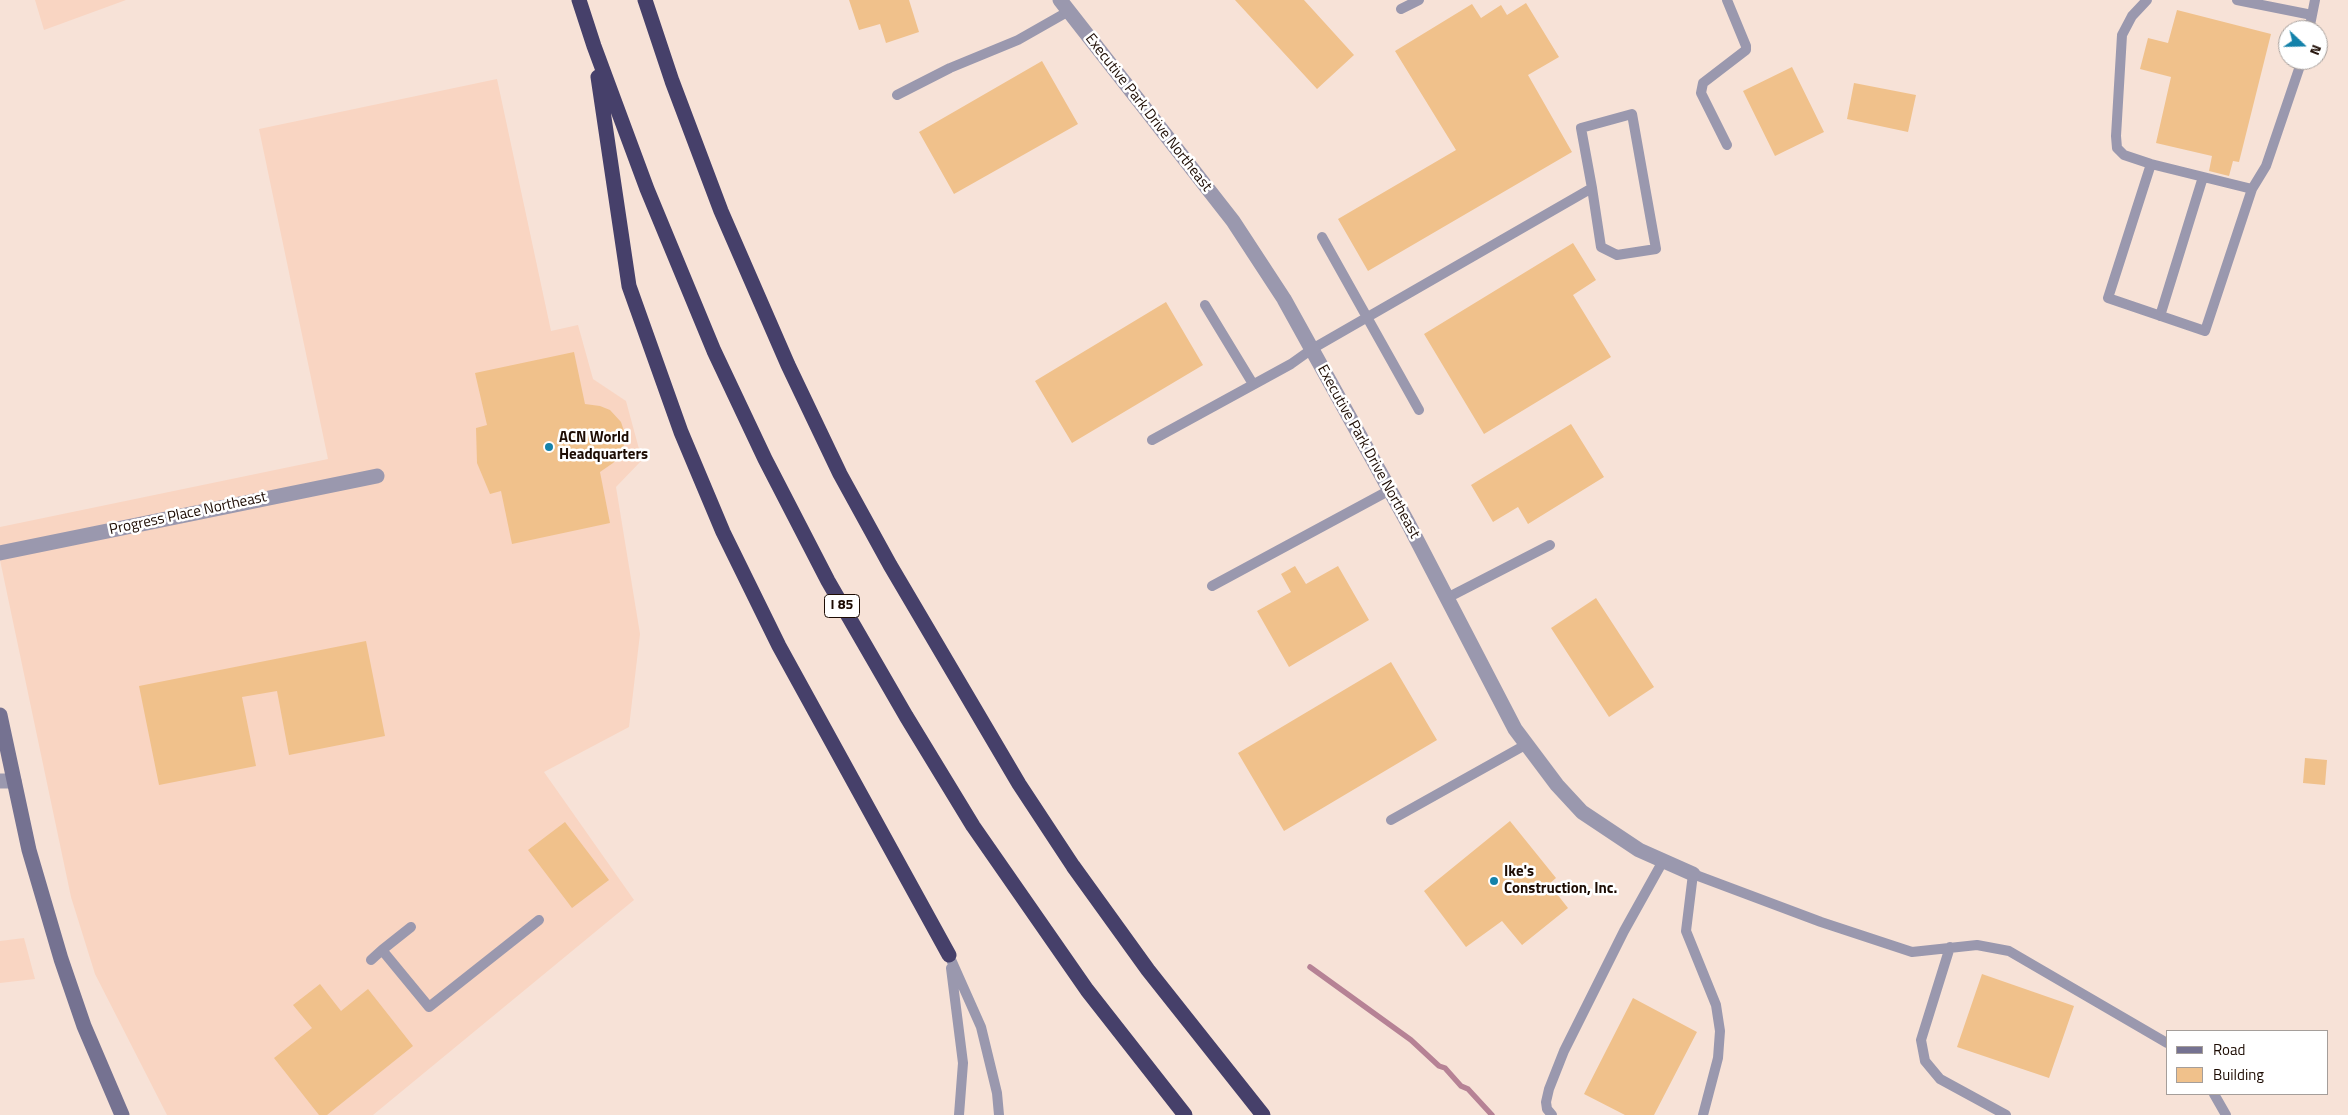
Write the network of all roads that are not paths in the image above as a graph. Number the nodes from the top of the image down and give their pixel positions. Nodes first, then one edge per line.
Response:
1 (579, 0) edge
2 (645, 0) edge
3 (1418, 0) edge
4 (1727, 0) edge
5 (2147, 0) edge
6 (2237, 0) edge
7 (2315, 0) edge
8 (1064, 6) edge
9 (1401, 9) dead end
10 (2312, 15) junction
11 (2311, 20) edge
12 (594, 46) junction
13 (2299, 70) edge
14 (897, 95) dead end
15 (1727, 145) dead end
16 (2151, 164) junction
17 (2204, 177) junction
18 (1592, 188) junction
19 (2252, 189) junction
20 (1322, 237) dead end
21 (1205, 306) dead end
22 (2160, 316) junction
23 (1368, 317) junction
24 (1312, 349) junction
25 (1253, 384) junction
26 (1419, 410) dead end
27 (1152, 440) dead end
28 (377, 476) dead end
29 (1390, 490) junction
30 (1550, 545) dead end
31 (0, 553) edge
32 (1212, 586) dead end
33 (1447, 598) junction
34 (0, 715) edge
35 (1526, 744) junction
36 (7, 781) edge
37 (1391, 820) dead end
38 (1663, 860) junction
39 (1693, 874) junction
40 (539, 920) dead end
41 (411, 927) dead end
42 (1950, 947) junction
43 (382, 950) junction
44 (949, 955) junction
45 (371, 960) dead end
46 (2166, 1041) edge
47 (2215, 1095) edge
48 (2008, 1114) edge
49 (122, 1115) edge
50 (959, 1115) edge
51 (998, 1115) edge
52 (1185, 1115) edge
53 (1263, 1115) edge
54 (1552, 1115) edge
55 (1703, 1115) edge
56 (2226, 1115) edge

1 - 12 highway, I 85
2 - 53 highway
3 - 9 lane
4 - 15 lane
5 - 16 lane
6 - 10 lane
7 - 10 lane
8 - 14 lane
8 - 24 street, Executive Park Drive Northeast
10 - 11 lane
12 - 44 highway
12 - 52 highway, I 85
13 - 19 lane
16 - 17 lane
16 - 22 lane
17 - 19 lane
17 - 22 lane
18 - 18 lane
18 - 23 lane
19 - 22 lane
20 - 23 lane
21 - 25 lane
23 - 24 lane
23 - 26 lane
24 - 25 lane
24 - 29 street, Executive Park Drive Northeast
25 - 27 lane
28 - 31 street, Progress Place Northeast
29 - 32 lane
29 - 33 street, Executive Park Drive Northeast
30 - 33 lane
33 - 35 street, Executive Park Drive Northeast
34 - 36 main road
35 - 37 lane
35 - 38 street, Executive Park Drive Northeast
36 - 49 main road
38 - 39 street, Executive Park Drive Northeast
38 - 54 lane
39 - 42 lane
39 - 55 lane
40 - 43 lane
41 - 43 lane
42 - 46 lane
42 - 48 lane
43 - 45 lane
44 - 50 lane
44 - 51 lane
47 - 56 lane

